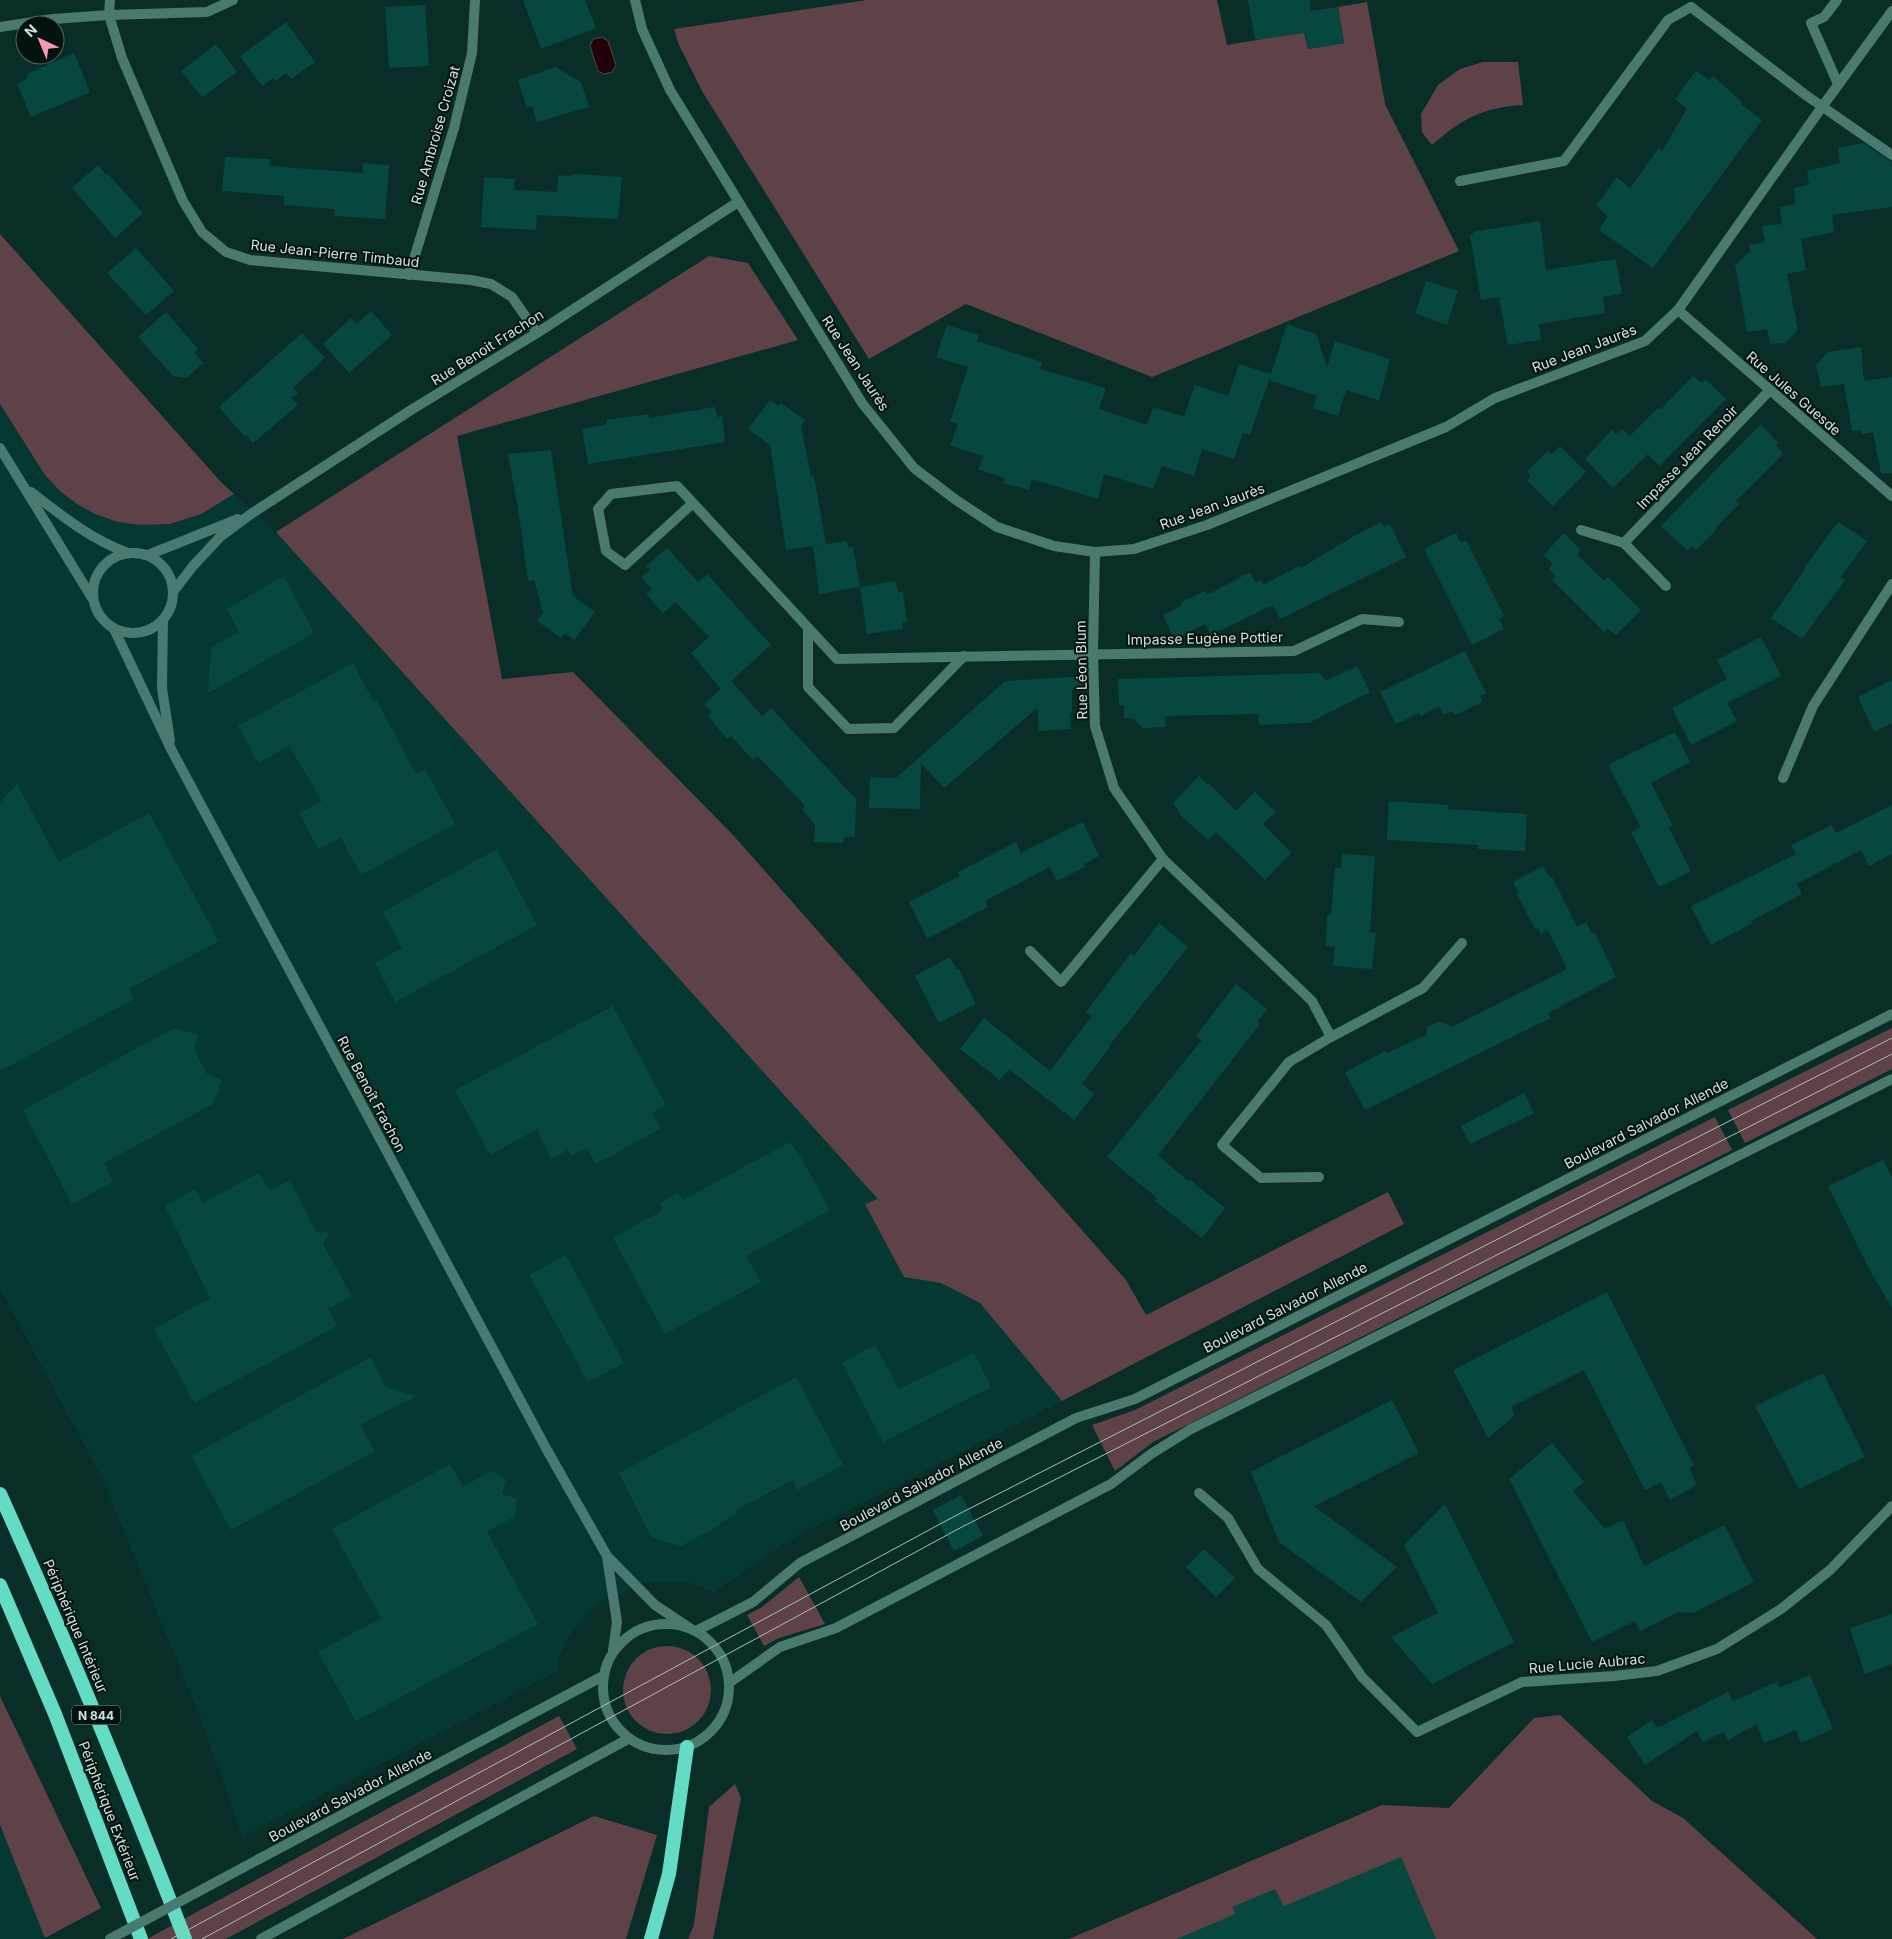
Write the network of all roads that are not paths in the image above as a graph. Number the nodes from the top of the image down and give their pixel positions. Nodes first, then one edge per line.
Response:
1 (110, 0) edge
2 (234, 0) edge
3 (475, 0) edge
4 (635, 0) edge
5 (1837, 0) edge
6 (1691, 3) edge
7 (1892, 11) edge
8 (109, 15) junction
9 (0, 28) edge
10 (1838, 84) junction
11 (1822, 106) junction
12 (1892, 155) edge
13 (1460, 181) dead end
14 (738, 202) junction
15 (409, 275) junction
16 (1678, 310) junction
17 (537, 333) junction
18 (1769, 391) junction
19 (0, 448) edge
20 (26, 489) junction
21 (1892, 496) edge
22 (693, 504) junction
23 (251, 514) junction
24 (1581, 530) dead end
25 (1624, 543) junction
26 (1095, 552) junction
27 (128, 553) junction
28 (148, 555) junction
29 (1892, 584) edge
30 (1666, 586) dead end
31 (174, 592) junction
32 (93, 599) junction
33 (163, 620) junction
34 (1400, 622) dead end
35 (808, 628) junction
36 (114, 629) junction
37 (1093, 653) junction
38 (964, 656) junction
39 (172, 751) junction
40 (1783, 778) dead end
41 (1163, 859) junction
42 (1462, 944) dead end
43 (1030, 951) dead end
44 (1892, 1014) edge
45 (1331, 1037) junction
46 (1892, 1078) edge
47 (1319, 1176) dead end
48 (1199, 1493) dead end
49 (0, 1494) edge
50 (1892, 1506) edge
51 (607, 1556) junction
52 (0, 1585) edge
53 (692, 1629) junction
54 (613, 1650) junction
55 (603, 1676) junction
56 (729, 1683) junction
57 (628, 1739) junction
58 (687, 1747) junction
59 (110, 1939) edge
60 (140, 1939) edge
61 (186, 1939) edge
62 (261, 1939) edge
63 (651, 1939) edge

1 - 8 street, Rue Jean-Pierre Timbaud
2 - 8 street
3 - 15 street, Rue Ambroise Croizat
4 - 14 street, Rue Jean Jaurès
5 - 10 street
6 - 11 street
6 - 13 street
7 - 10 street, Rue Jean Jaurès
8 - 9 street
8 - 15 street, Rue Jean-Pierre Timbaud
10 - 11 street, Rue Jean Jaurès
11 - 12 street
11 - 16 street, Rue Jean Jaurès
14 - 17 street, Rue Benoit Frachon
14 - 26 street, Rue Jean Jaurès
15 - 17 street, Rue Jean-Pierre Timbaud
16 - 18 street, Rue Jules Guesde
16 - 26 street, Rue Jean Jaurès
17 - 23 street, Rue Benoit Frachon
18 - 21 street, Rue Jules Guesde
18 - 25 street, Impasse Jean Renoir
19 - 20 street
20 - 27 street
20 - 32 street
22 - 22 street, Impasse Eugène Pottier
22 - 35 street, Impasse Eugène Pottier
23 - 28 street, Rue Benoit Frachon
23 - 31 street, Rue Benoit Frachon
24 - 25 street
25 - 30 street
26 - 37 street, Rue Léon Blum
27 - 28 street
27 - 32 street
28 - 31 street
29 - 40 street
31 - 33 street
32 - 36 street
33 - 36 street
33 - 39 street
34 - 37 street, Impasse Eugène Pottier
35 - 38 street, Impasse Eugène Pottier
35 - 38 street
36 - 39 street
37 - 38 street, Impasse Eugène Pottier
37 - 41 street, Rue Léon Blum
39 - 51 street, Rue Benoît Frachon
41 - 43 street
41 - 45 street, Rue Léon Blum
42 - 45 street
44 - 53 street, Boulevard Salvador Allende
45 - 47 street
46 - 56 street
48 - 50 street, Rue Lucie Aubrac
49 - 61 highway, Périphérique Intérieur / N 844
51 - 53 street
51 - 54 street
52 - 60 highway, Périphérique Extérieur / N 844
53 - 54 street
53 - 56 street
54 - 55 street
55 - 57 street
55 - 59 street, Boulevard Salvador Allende, bridge
56 - 58 street
57 - 58 street
57 - 62 street
58 - 63 highway

